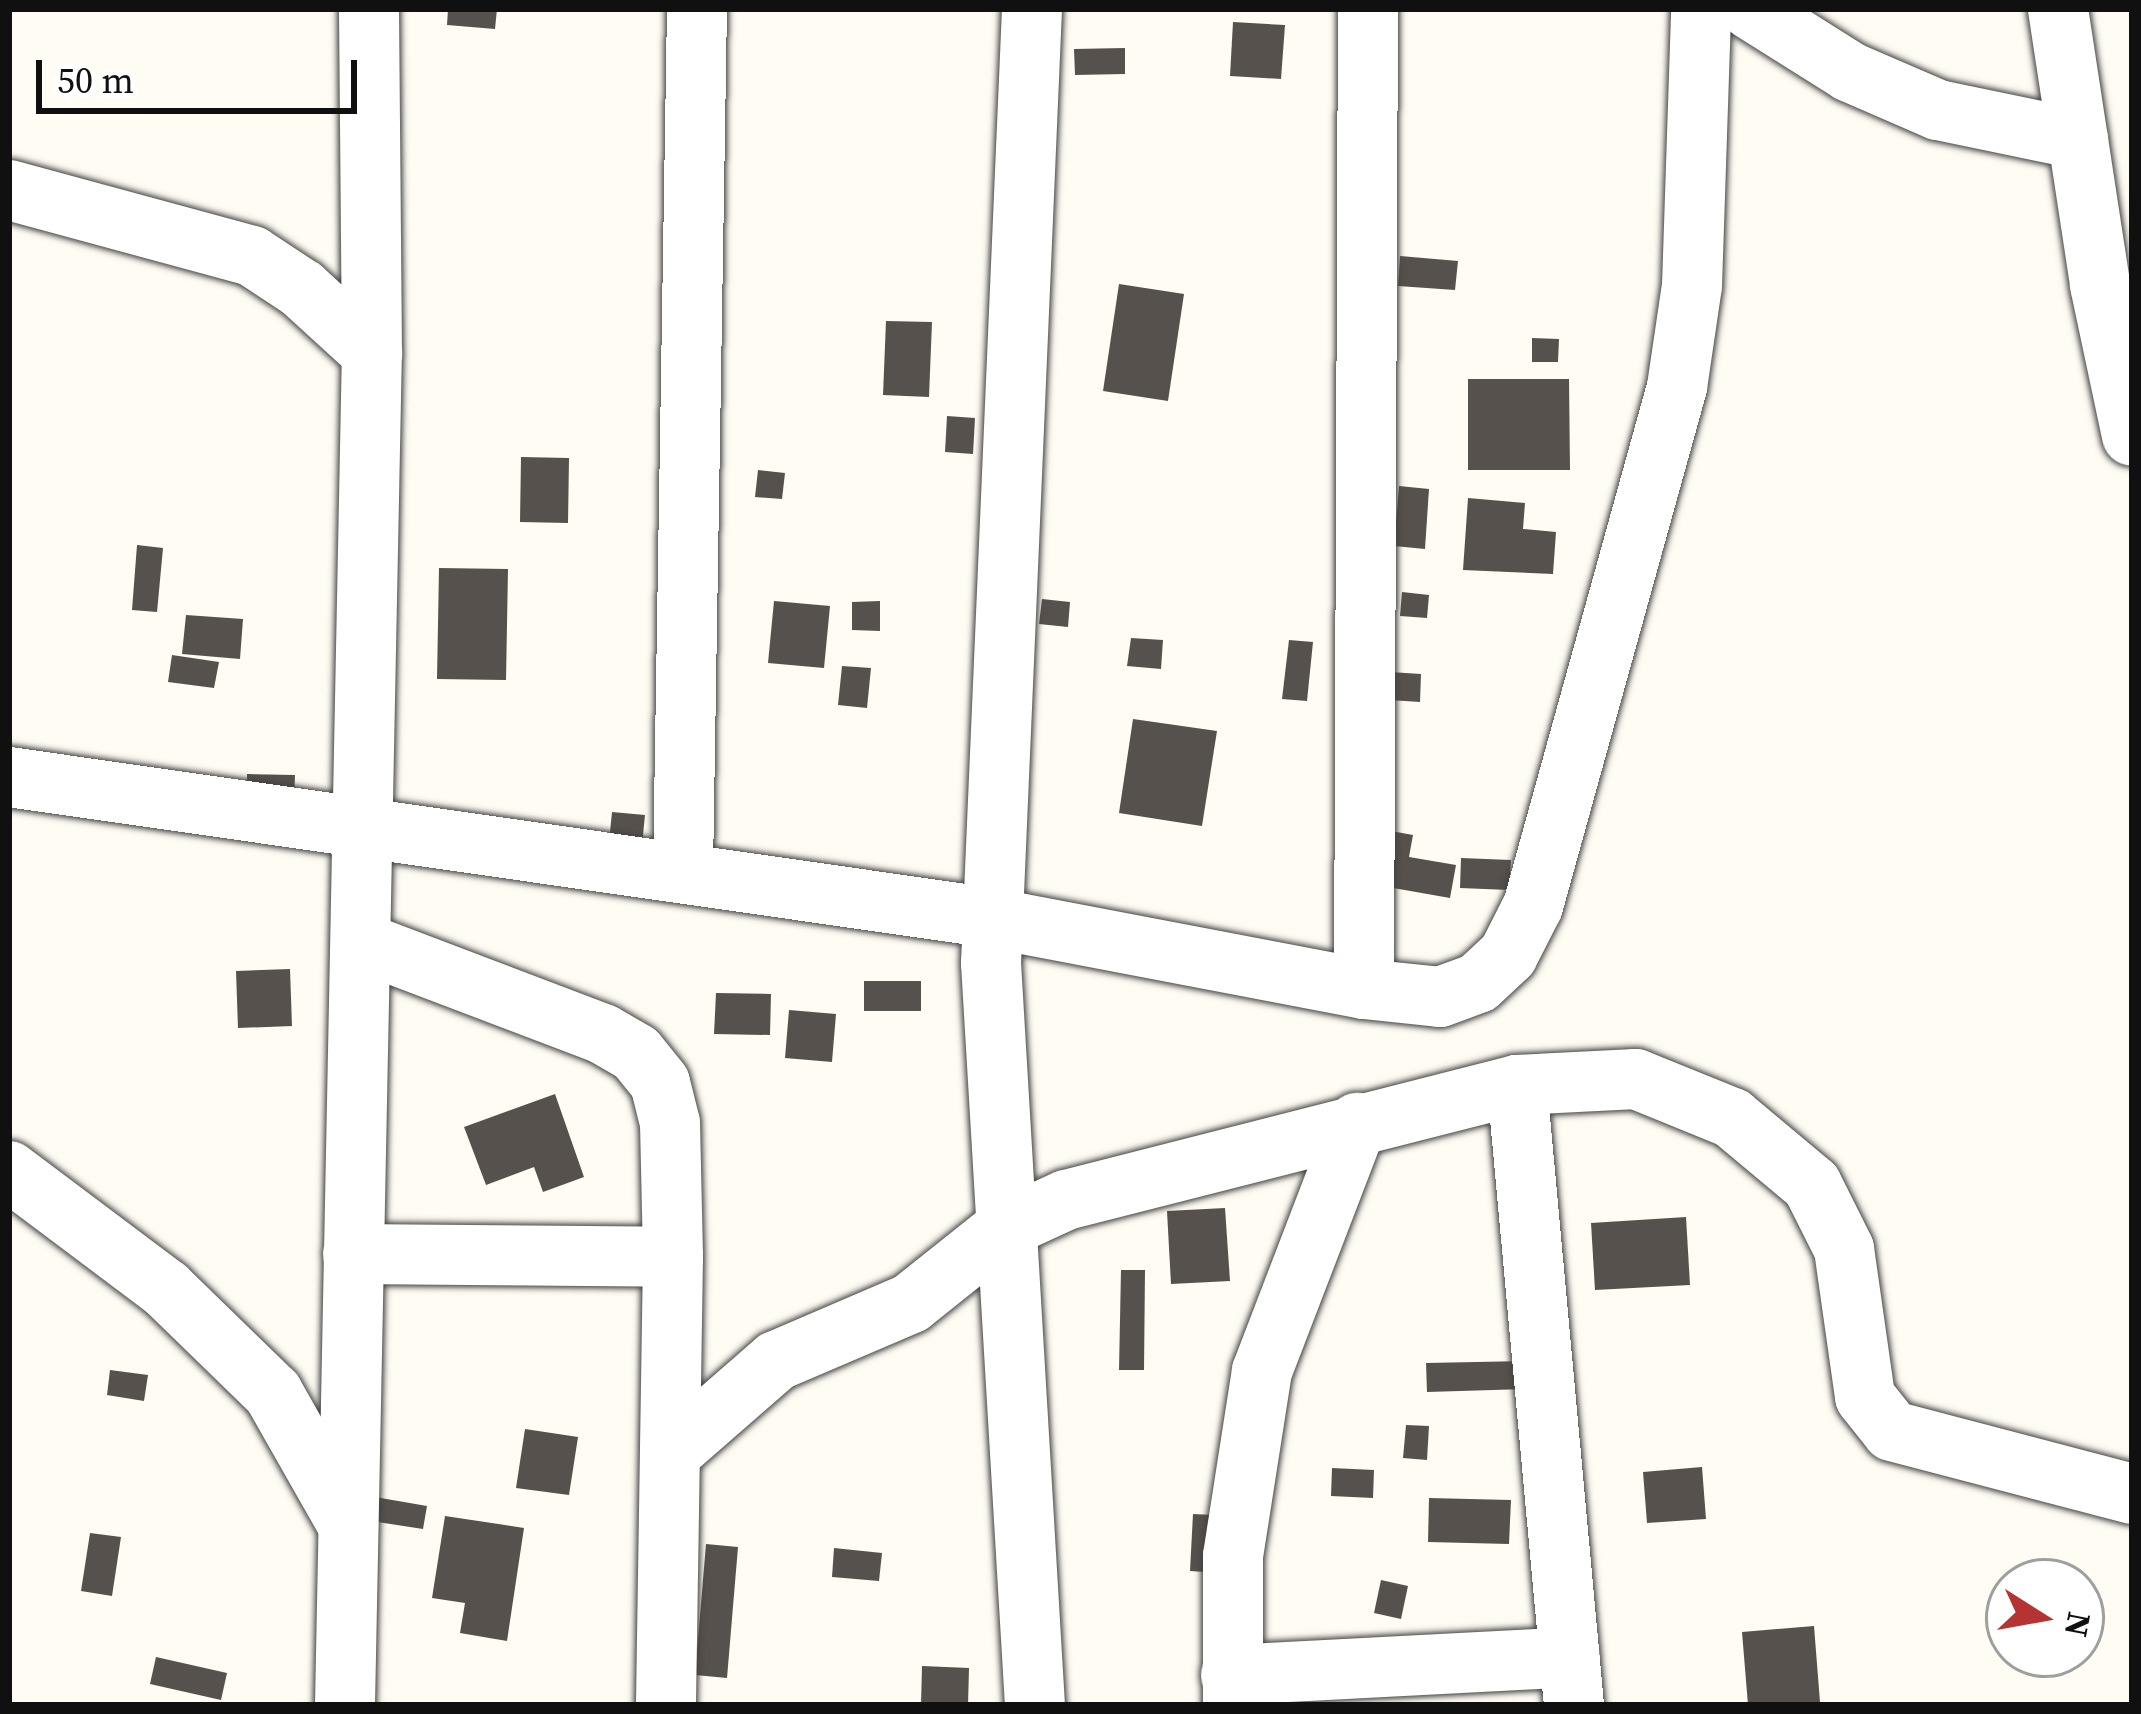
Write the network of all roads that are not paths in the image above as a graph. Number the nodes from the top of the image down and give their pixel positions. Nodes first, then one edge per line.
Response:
1 (369, 9) edge
2 (697, 9) edge
3 (1032, 9) edge
4 (1368, 9) edge
5 (1701, 9) edge
6 (1750, 9) edge
7 (2058, 9) edge
8 (2078, 140) junction
9 (9, 190) edge
10 (372, 353) junction
11 (2132, 436) edge
12 (9, 777) edge
13 (364, 826) junction
14 (683, 870) junction
15 (992, 918) junction
16 (361, 942) junction
17 (1364, 989) junction
18 (1517, 1085) junction
19 (1357, 1123) junction
20 (9, 1171) edge
21 (1005, 1228) junction
22 (353, 1254) junction
23 (673, 1257) junction
24 (673, 1450) junction
25 (2132, 1494) edge
26 (350, 1528) junction
27 (1572, 1681) edge
28 (1232, 1690) edge
29 (345, 1705) edge
30 (666, 1705) edge
31 (1034, 1705) edge

1 - 10 street
2 - 14 street
3 - 15 street
4 - 17 street
5 - 17 street
6 - 8 street
7 - 8 street
8 - 11 street
9 - 10 street
10 - 13 street
12 - 13 street
13 - 14 street
13 - 16 street
14 - 15 street
15 - 17 street
15 - 21 street
16 - 22 street
16 - 23 street
18 - 19 street
18 - 25 street
18 - 27 street
19 - 21 street
19 - 28 street
20 - 26 street
21 - 24 street
21 - 31 street
22 - 23 street
22 - 26 street
23 - 24 street
24 - 30 street
26 - 29 street
27 - 28 street

